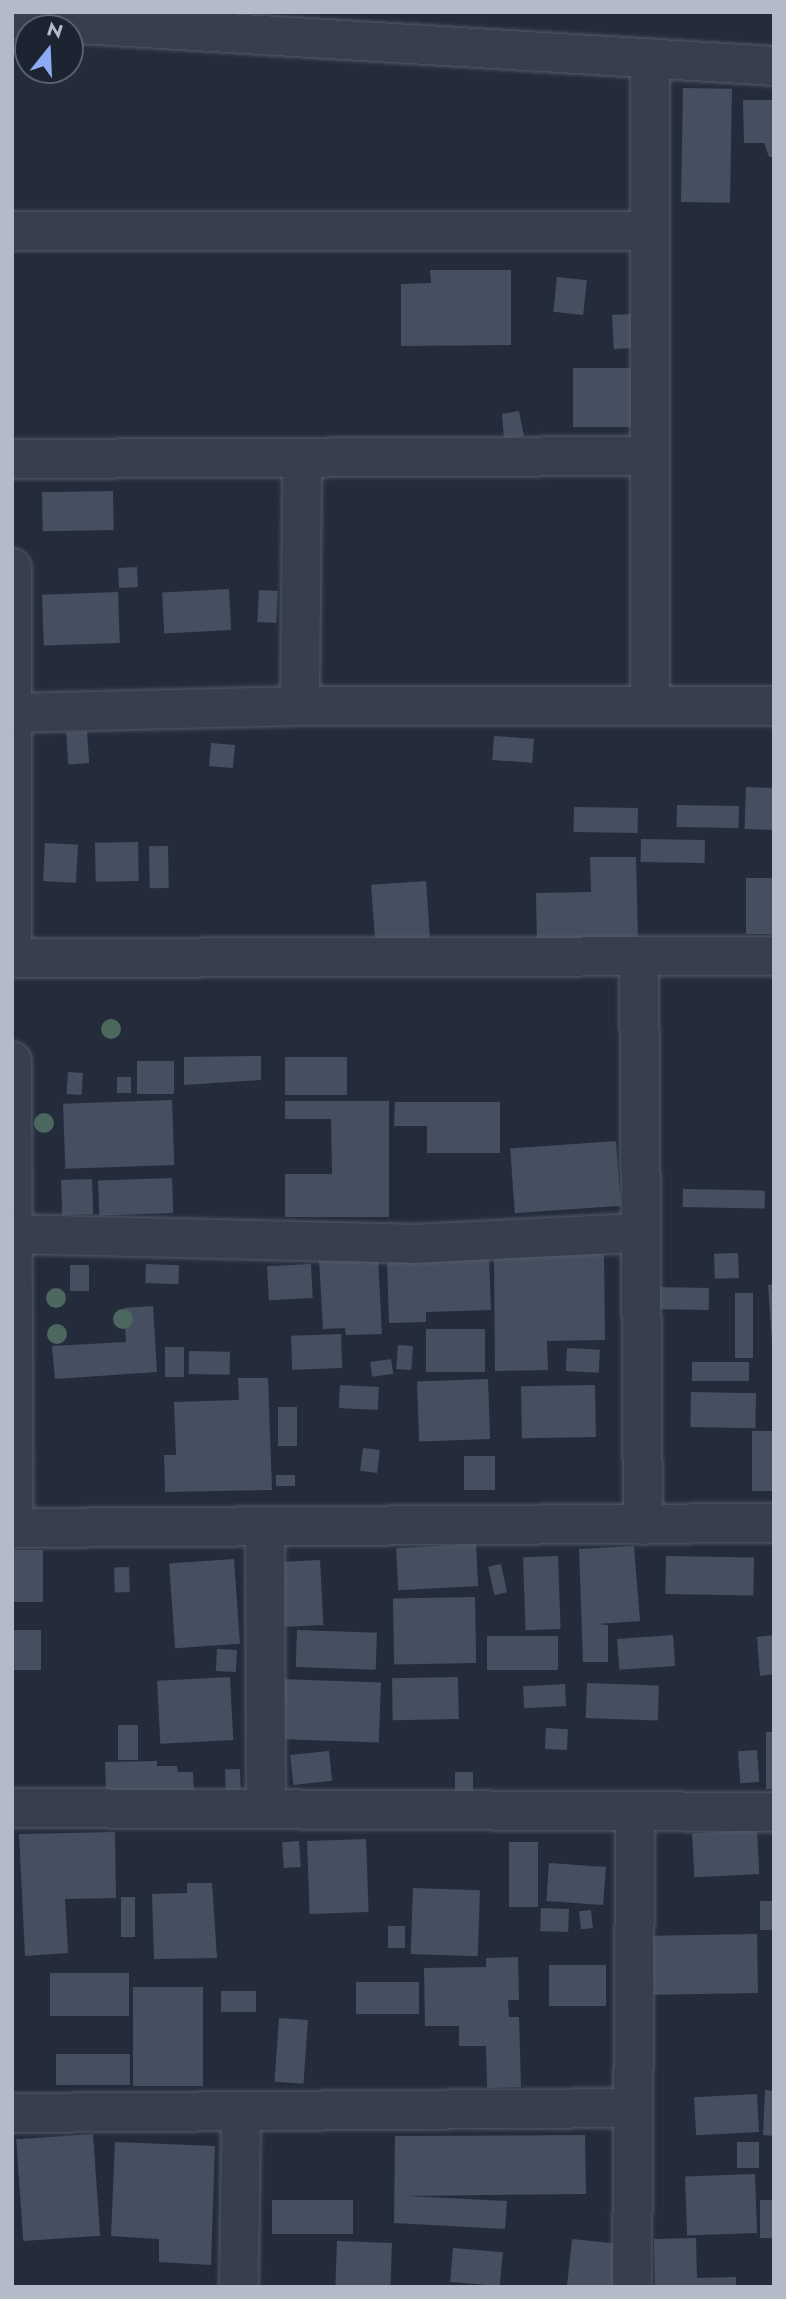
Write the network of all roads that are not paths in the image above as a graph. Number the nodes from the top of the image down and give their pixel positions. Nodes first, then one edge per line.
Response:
1 (12, 20) edge
2 (650, 58) junction
3 (774, 66) edge
4 (12, 231) edge
5 (649, 231) junction
6 (650, 456) junction
7 (302, 458) junction
8 (12, 459) edge
9 (12, 568) edge
10 (300, 706) junction
11 (650, 706) junction
12 (774, 706) edge
13 (13, 713) edge
14 (12, 936) edge
15 (639, 956) junction
16 (774, 956) edge
17 (12, 958) edge
18 (12, 1061) edge
19 (641, 1233) junction
20 (13, 1234) edge
21 (774, 1523) edge
22 (643, 1525) junction
23 (265, 1527) junction
24 (13, 1528) edge
25 (12, 1808) edge
26 (265, 1809) junction
27 (635, 1811) junction
28 (774, 1812) edge
29 (633, 2108) junction
30 (241, 2112) junction
31 (12, 2113) edge
32 (239, 2287) edge
33 (632, 2287) edge

1 - 2 street
2 - 3 street
2 - 5 street
4 - 5 street
5 - 6 street
6 - 7 street
6 - 11 street
7 - 8 street
7 - 10 street
9 - 13 street
10 - 11 street
10 - 13 street
11 - 12 street
13 - 14 street
15 - 16 street
15 - 17 street
15 - 19 street
18 - 20 street
19 - 20 street
19 - 22 street
20 - 24 street
21 - 22 street
22 - 23 street
23 - 24 street
23 - 26 street
25 - 26 street
26 - 27 street
27 - 28 street
27 - 29 street
29 - 30 street
29 - 33 street
30 - 31 street
30 - 32 street

